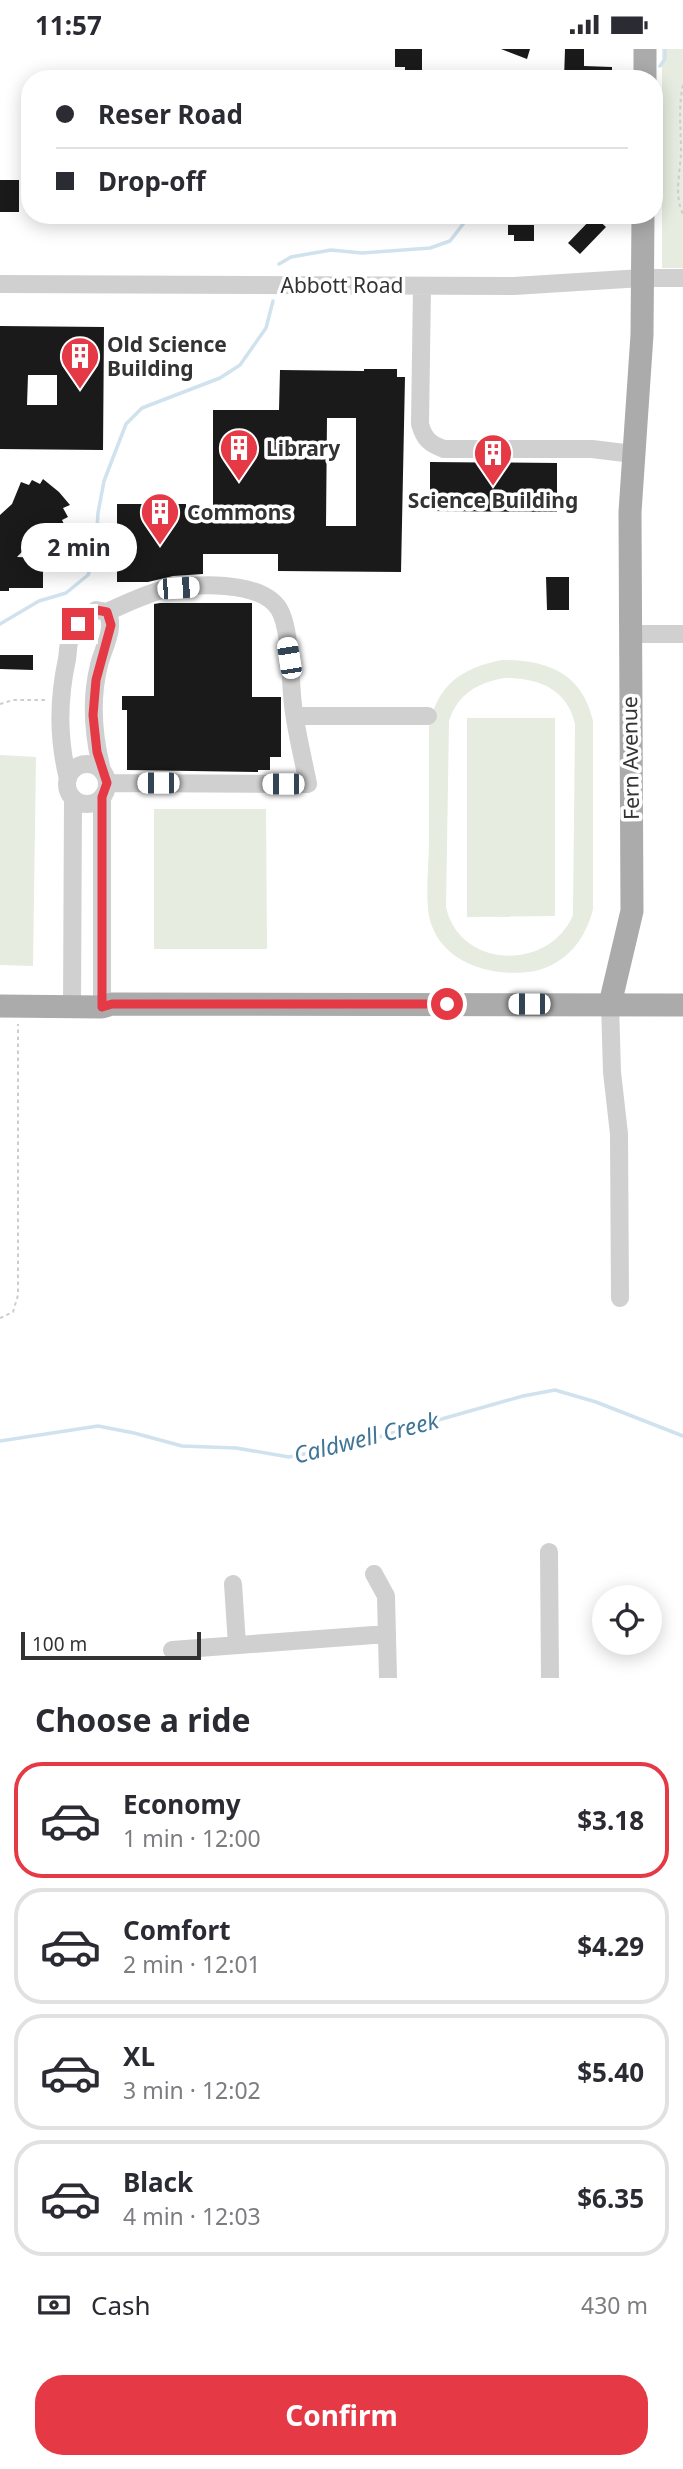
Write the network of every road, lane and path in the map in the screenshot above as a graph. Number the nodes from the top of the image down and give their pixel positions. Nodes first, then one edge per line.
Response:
1 (645, 49) edge
2 (645, 70) edge
3 (683, 85) edge
4 (683, 214) edge
5 (643, 224) edge
6 (642, 278) junction
7 (683, 278) edge
8 (0, 284) edge
9 (422, 286) junction
10 (633, 454) junction
11 (107, 612) junction
12 (629, 634) junction
13 (683, 634) edge
14 (60, 700) junction
15 (0, 704) edge
16 (295, 716) junction
17 (428, 716) dead end
18 (68, 779) junction
19 (104, 783) junction
20 (73, 798) junction
21 (72, 925) junction
22 (102, 925) junction
23 (610, 1004) junction
24 (683, 1005) edge
25 (9, 1006) edge
26 (72, 1007) junction
27 (102, 1007) junction
28 (620, 1298) dead end
29 (0, 1318) edge
30 (549, 1552) dead end
31 (374, 1574) dead end
32 (233, 1584) dead end
33 (387, 1635) junction
34 (237, 1645) junction
35 (172, 1650) dead end
36 (388, 1678) edge
37 (550, 1678) edge

1 - 2 main road
3 - 4 path
5 - 6 main road, Fern Avenue
6 - 7 street, Abbott Road
6 - 9 street, Abbott Road
6 - 10 main road, Fern Avenue
8 - 9 street, Abbott Road
9 - 10 street
10 - 12 main road, Fern Avenue
11 - 14 street
11 - 16 street
11 - 19 street
12 - 13 street
12 - 23 main road, Fern Avenue
14 - 15 path
14 - 18 street
16 - 17 street
16 - 19 street
18 - 19 street
18 - 20 street
19 - 20 street
19 - 22 street
20 - 21 street
21 - 22 street
21 - 26 street
22 - 27 street
23 - 24 main road
23 - 27 main road
23 - 28 street, Fern Avenue
25 - 26 main road
25 - 29 path
26 - 27 main road
30 - 37 street
31 - 33 street
32 - 34 street
33 - 34 street
33 - 36 street
34 - 35 street

